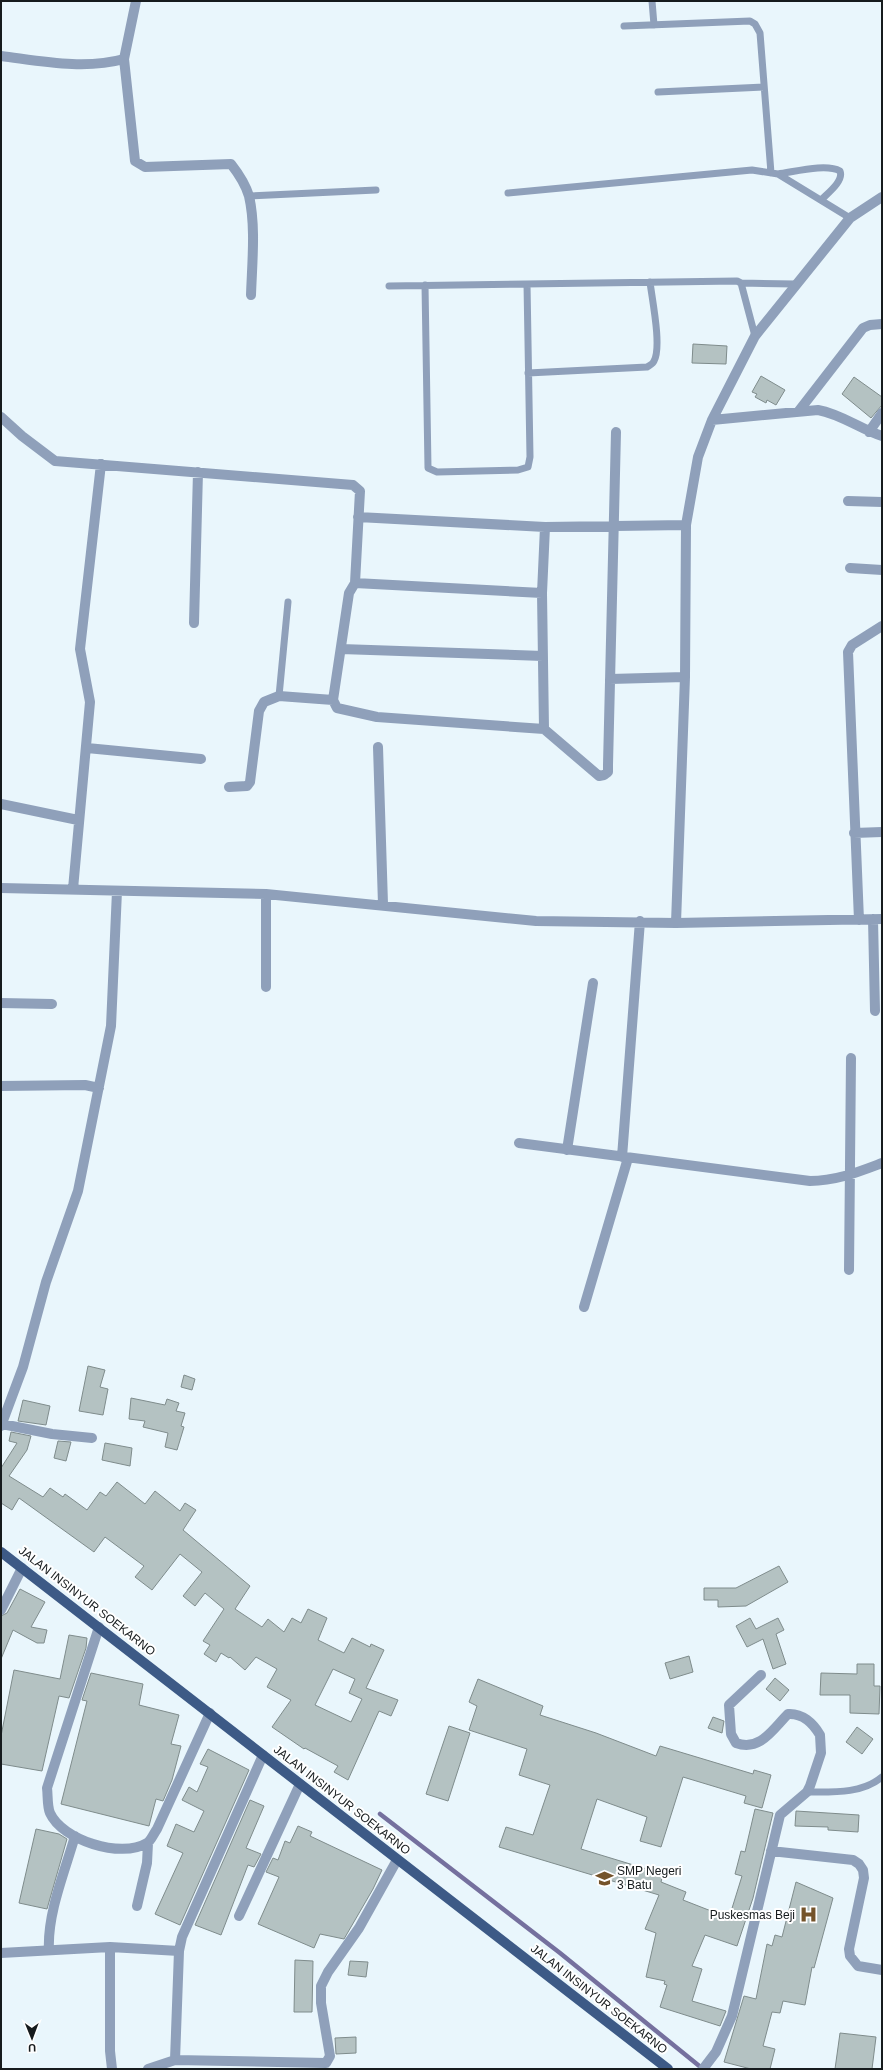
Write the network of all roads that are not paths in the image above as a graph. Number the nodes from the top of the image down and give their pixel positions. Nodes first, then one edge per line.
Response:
1 (136, 1) edge
2 (652, 1) edge
3 (654, 24) junction
4 (624, 26) dead end
5 (1, 56) edge
6 (124, 59) junction
7 (764, 87) junction
8 (658, 92) dead end
9 (774, 174) junction
10 (376, 190) dead end
11 (508, 193) dead end
12 (249, 196) junction
13 (882, 197) edge
14 (821, 200) junction
15 (850, 218) junction
16 (650, 282) junction
17 (741, 282) junction
18 (527, 284) junction
19 (795, 284) junction
20 (390, 286) dead end
21 (425, 286) junction
22 (251, 295) dead end
23 (882, 324) edge
24 (755, 336) junction
25 (528, 373) junction
26 (798, 412) junction
27 (882, 413) edge
28 (1, 417) edge
29 (712, 420) junction
30 (616, 432) dead end
31 (869, 432) junction
32 (882, 436) edge
33 (101, 464) junction
34 (198, 472) junction
35 (848, 501) dead end
36 (882, 502) edge
37 (358, 517) junction
38 (615, 525) junction
39 (686, 525) junction
40 (545, 527) junction
41 (850, 568) dead end
42 (882, 570) edge
43 (355, 583) junction
44 (542, 593) junction
45 (288, 602) dead end
46 (194, 623) dead end
47 (882, 626) edge
48 (341, 649) junction
49 (543, 656) junction
50 (685, 677) junction
51 (610, 679) junction
52 (279, 696) junction
53 (333, 700) junction
54 (544, 729) junction
55 (378, 747) dead end
56 (87, 748) junction
57 (201, 759) dead end
58 (229, 787) dead end
59 (1, 804) edge
60 (78, 820) junction
61 (882, 832) edge
62 (854, 833) junction
63 (1, 888) edge
64 (73, 889) junction
65 (117, 891) junction
66 (266, 894) junction
67 (383, 904) junction
68 (878, 919) edge
69 (858, 920) junction
70 (640, 921) junction
71 (676, 923) junction
72 (594, 983) dead end
73 (266, 987) dead end
74 (1, 1003) edge
75 (52, 1004) dead end
76 (875, 1011) dead end
77 (852, 1058) dead end
78 (1, 1086) edge
79 (99, 1088) junction
80 (519, 1143) dead end
81 (567, 1150) junction
82 (625, 1157) junction
83 (882, 1163) edge
84 (850, 1175) junction
85 (849, 1270) dead end
86 (584, 1308) dead end
87 (1, 1425) edge
88 (92, 1438) dead end
89 (1, 1552) edge
90 (22, 1568) junction
91 (1, 1610) edge
92 (99, 1628) junction
93 (761, 1675) dead end
94 (210, 1713) junction
95 (263, 1755) junction
96 (882, 1777) edge
97 (300, 1784) junction
98 (807, 1792) junction
99 (75, 1836) junction
100 (148, 1843) junction
101 (771, 1851) junction
102 (397, 1860) junction
103 (137, 1906) dead end
104 (239, 1916) dead end
105 (110, 1947) junction
106 (49, 1950) junction
107 (179, 1951) junction
108 (1, 1953) edge
109 (882, 1970) edge
110 (176, 2060) junction
111 (279, 2066) edge
112 (705, 2066) edge
113 (112, 2069) edge
114 (150, 2069) edge
115 (668, 2069) edge

1 - 6 street
2 - 3 lane
3 - 4 lane
3 - 7 lane
5 - 6 street
6 - 12 street
7 - 8 lane
7 - 9 lane
9 - 11 lane
9 - 14 lane
9 - 14 lane
10 - 12 lane
12 - 22 street
13 - 15 street
14 - 15 lane
15 - 19 street
16 - 17 lane
16 - 18 lane
16 - 25 lane
17 - 19 lane
17 - 24 lane
18 - 21 lane
18 - 25 lane
19 - 24 street
20 - 21 lane
21 - 25 lane
23 - 26 street
24 - 29 street
26 - 29 street
26 - 31 street
27 - 31 street
28 - 33 street
29 - 39 street
30 - 38 street
31 - 32 street
33 - 34 street
33 - 56 street
34 - 37 street
34 - 46 street
35 - 36 street
37 - 40 street
37 - 43 street
38 - 39 street
38 - 40 street
38 - 51 street
39 - 50 street
40 - 44 street
41 - 42 street
43 - 44 street
43 - 48 street
44 - 49 street
45 - 52 lane
47 - 62 street
48 - 49 street
48 - 53 street
49 - 54 street
50 - 51 street
50 - 71 street
51 - 54 street
52 - 53 street
52 - 58 street
53 - 54 street
55 - 67 street
56 - 57 street
56 - 60 street
59 - 60 street
60 - 64 street
61 - 62 street
62 - 69 street
63 - 64 street
64 - 65 street
65 - 66 street
65 - 79 street
66 - 67 street
66 - 73 street
67 - 70 street
68 - 69 street
68 - 76 street
69 - 71 street
70 - 71 street
70 - 82 street
72 - 81 street
74 - 75 street
77 - 84 street
78 - 79 street
79 - 87 street
80 - 81 street
81 - 82 street
82 - 84 street
82 - 86 street
83 - 84 street
84 - 85 street
87 - 88 street
89 - 90 main road, JALAN INSINYUR SOEKARNO
90 - 91 street
90 - 92 main road, JALAN INSINYUR SOEKARNO
92 - 94 main road, JALAN INSINYUR SOEKARNO
92 - 99 street
93 - 98 street
94 - 95 main road, JALAN INSINYUR SOEKARNO
94 - 100 street
95 - 97 main road, JALAN INSINYUR SOEKARNO
95 - 107 street
96 - 98 lane
97 - 102 main road, JALAN INSINYUR SOEKARNO
97 - 104 street
98 - 101 street
99 - 100 street
99 - 106 street
100 - 103 street
101 - 109 street
101 - 112 street
102 - 111 street
102 - 115 main road, JALAN INSINYUR SOEKARNO
105 - 106 street
105 - 107 street
105 - 113 street
106 - 108 street
107 - 110 street
110 - 111 street
110 - 114 street

